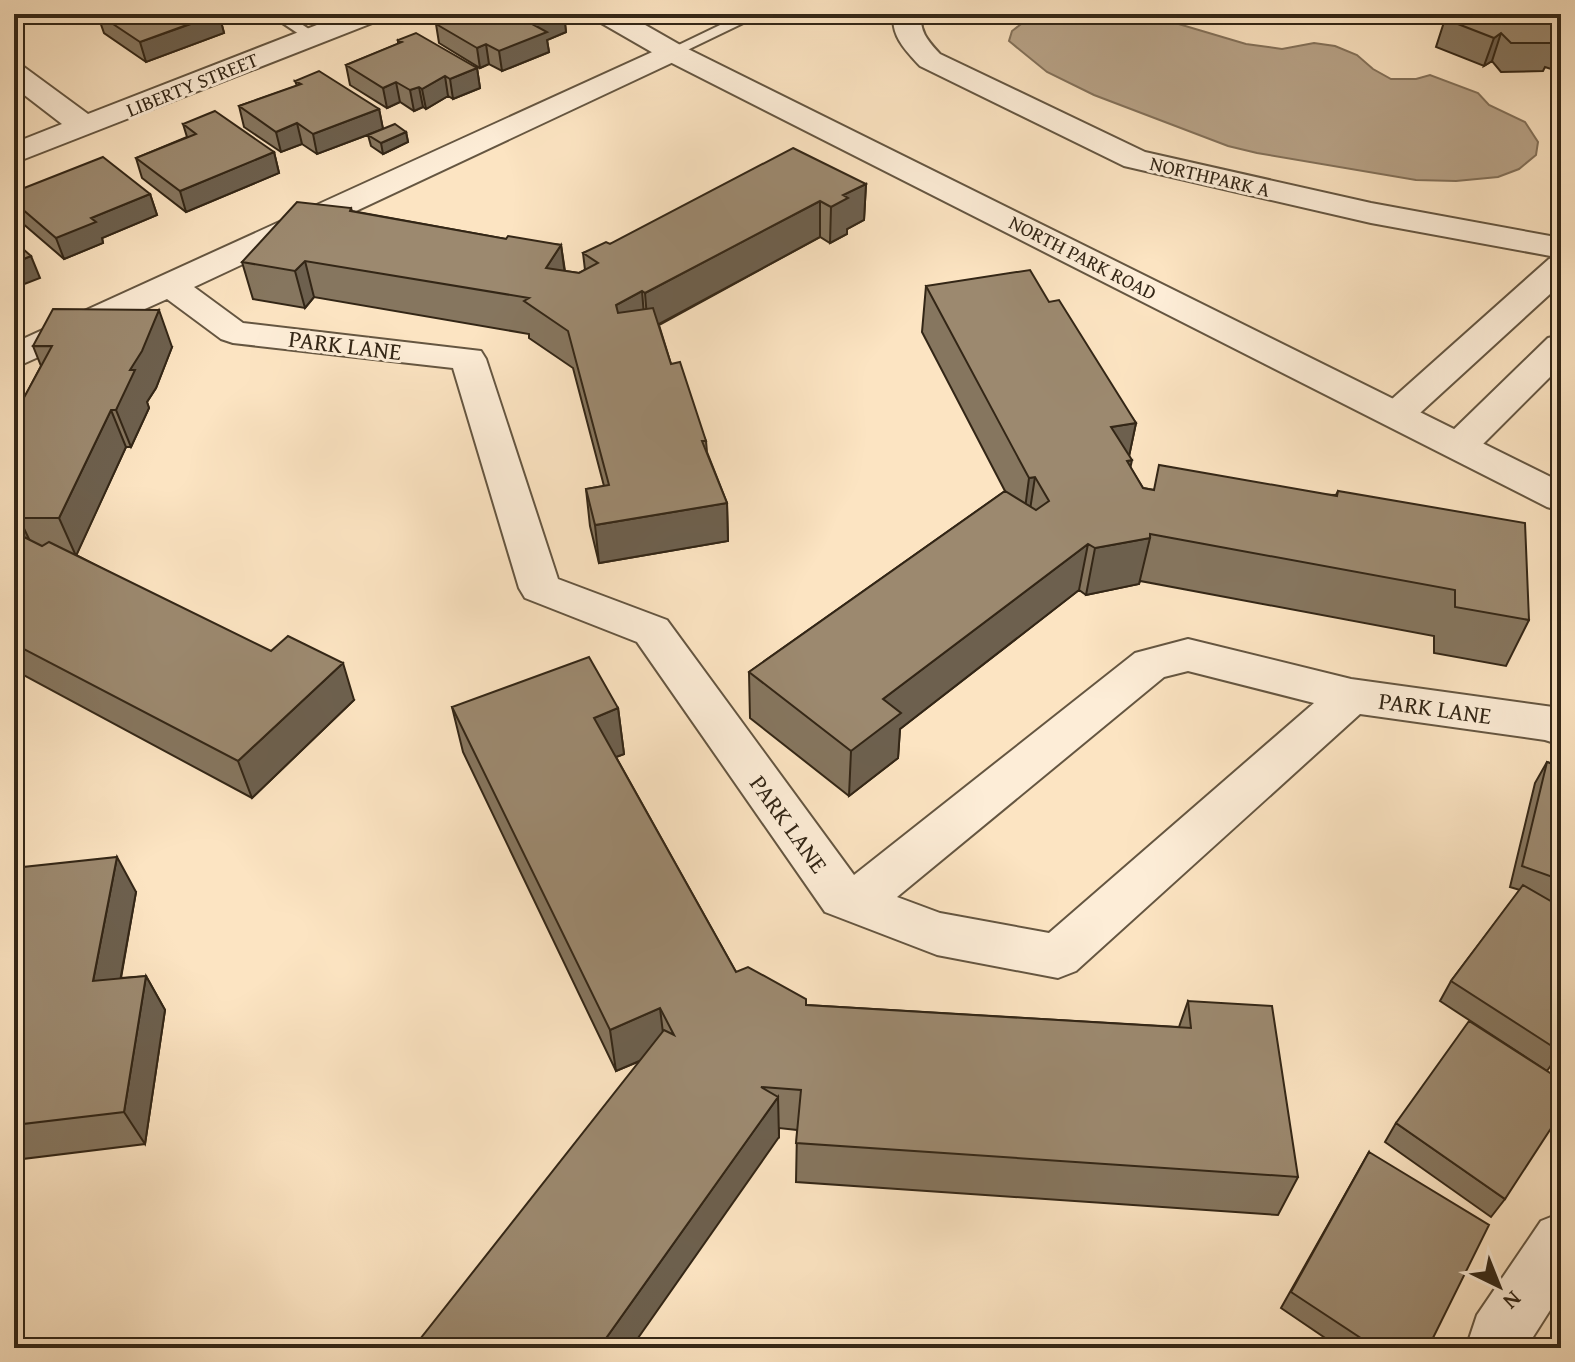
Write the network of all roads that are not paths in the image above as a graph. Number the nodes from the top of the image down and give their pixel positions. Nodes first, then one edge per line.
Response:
1 (276, 14) edge
2 (370, 14) edge
3 (606, 14) edge
4 (755, 14) edge
5 (908, 14) edge
6 (313, 37) junction
7 (672, 52) junction
8 (14, 73) edge
9 (85, 127) junction
10 (14, 154) edge
11 (1561, 248) edge
12 (1561, 266) edge
13 (171, 286) junction
14 (1561, 346) edge
15 (14, 357) edge
16 (1396, 415) junction
17 (1459, 446) junction
18 (1561, 498) edge
19 (1351, 696) junction
20 (1558, 722) edge
21 (855, 902) junction
22 (1561, 1241) edge
23 (1496, 1348) edge

1 - 6 lane
2 - 6 street, LIBERTY STREET
3 - 7 street, NORTH PARK ROAD
4 - 7 lane
5 - 11 street, NORTHPARK A
6 - 9 street, LIBERTY STREET
7 - 13 street
7 - 16 street, NORTH PARK ROAD
8 - 9 street
9 - 10 street, LIBERTY STREET
12 - 16 street
13 - 15 street
13 - 21 street, PARK LANE
14 - 17 street
16 - 17 street, NORTH PARK ROAD
17 - 18 street, NORTH PARK ROAD
19 - 20 street, PARK LANE
19 - 21 street
19 - 21 street, PARK LANE
22 - 23 street

